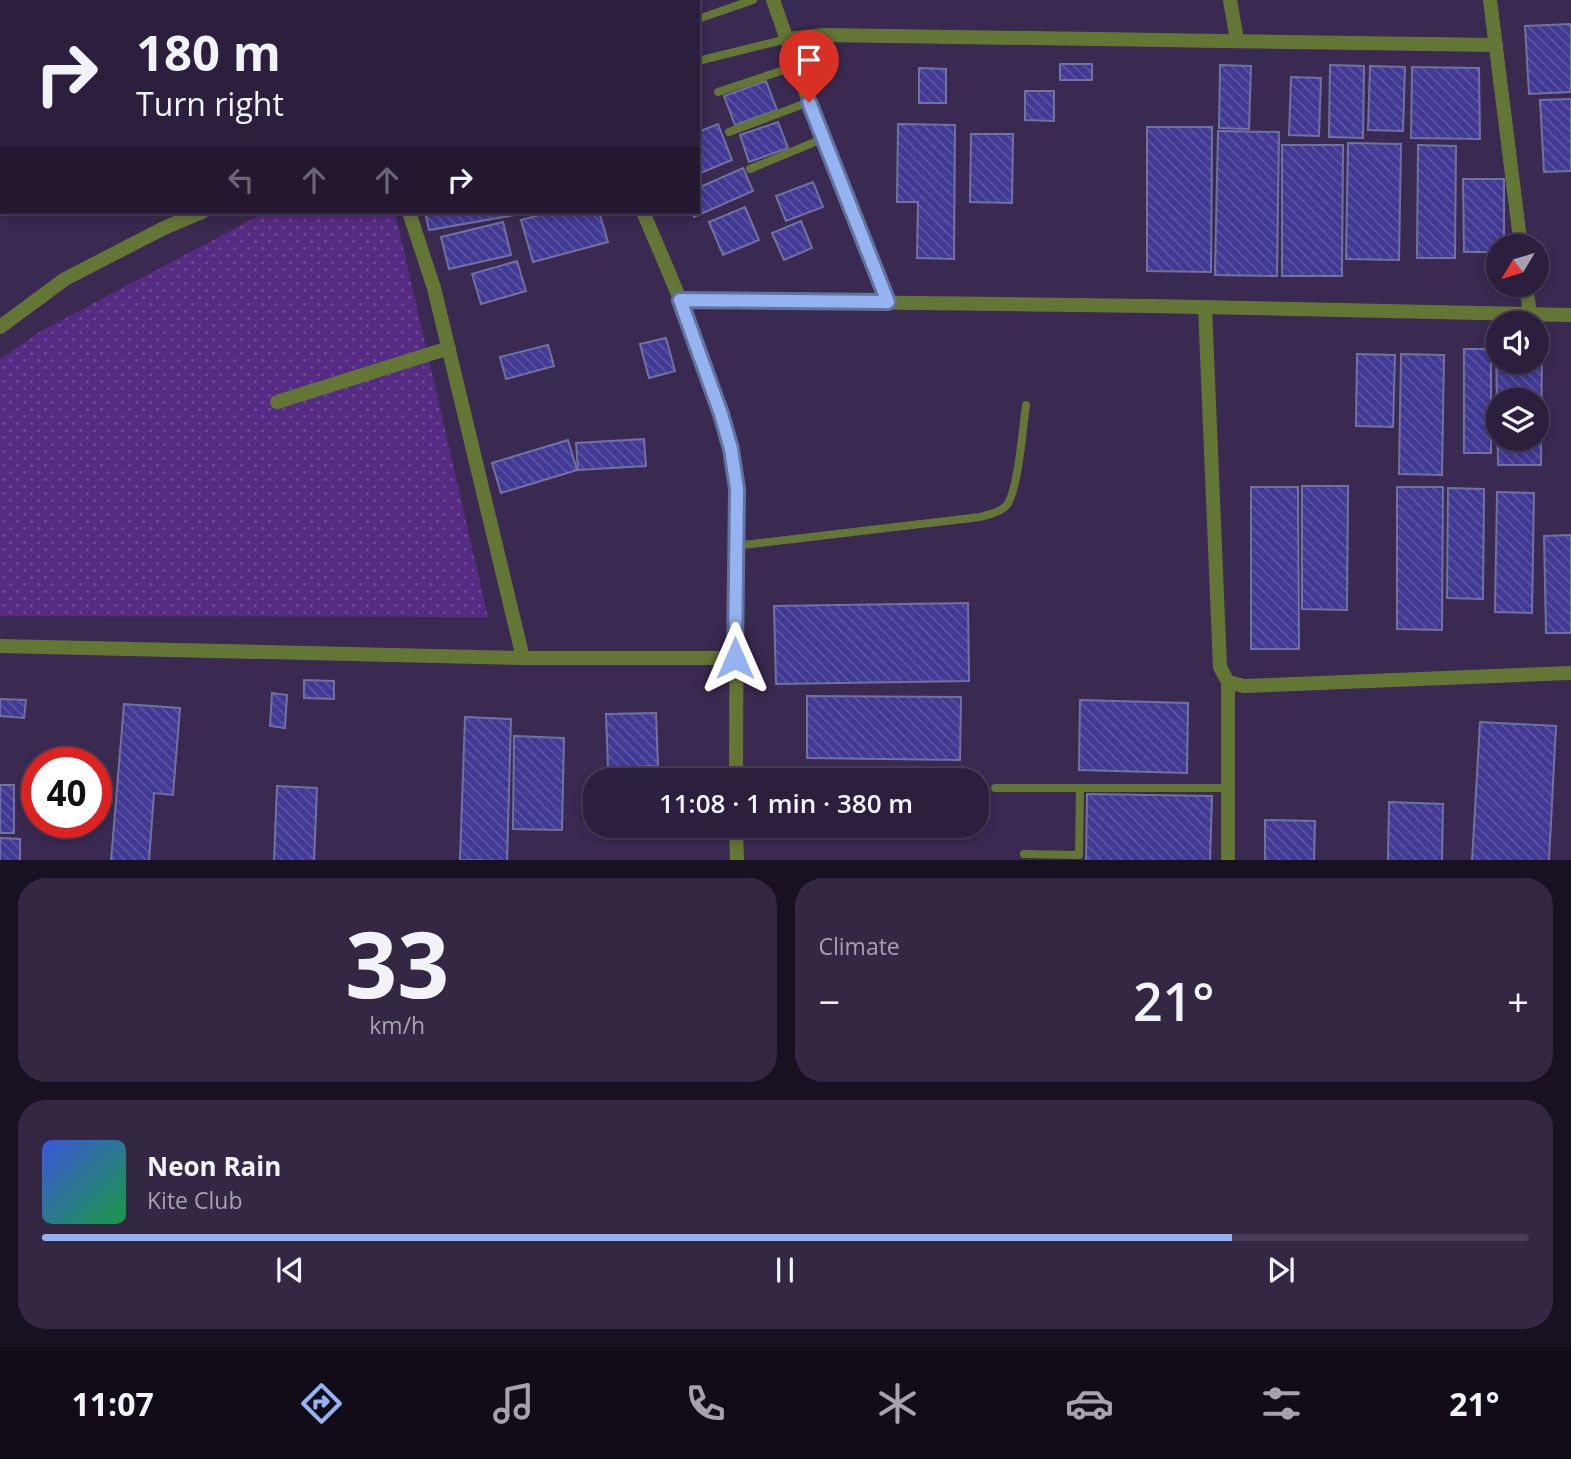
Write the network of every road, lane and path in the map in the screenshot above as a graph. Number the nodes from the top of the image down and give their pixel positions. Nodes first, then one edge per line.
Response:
1 (753, 0) edge
2 (774, 0) edge
3 (1230, 0) edge
4 (1490, 0) edge
5 (700, 18) edge
6 (787, 39) junction
7 (1237, 40) junction
8 (1496, 45) junction
9 (702, 60) dead end
10 (796, 66) junction
11 (718, 92) dead end
12 (809, 102) junction
13 (729, 132) dead end
14 (822, 139) junction
15 (750, 169) dead end
16 (197, 214) edge
17 (411, 214) edge
18 (644, 214) edge
19 (1519, 234) edge
20 (680, 300) junction
21 (888, 302) junction
22 (1205, 307) junction
23 (1486, 313) edge
24 (1549, 314) edge
25 (1571, 315) edge
26 (1, 323) edge
27 (449, 348) junction
28 (277, 401) dead end
29 (1026, 405) dead end
30 (735, 546) junction
31 (0, 646) edge
32 (523, 658) junction
33 (735, 658) junction
34 (1571, 673) edge
35 (1228, 682) junction
36 (736, 768) edge
37 (995, 788) dead end
38 (1080, 788) junction
39 (1227, 788) junction
40 (736, 838) edge
41 (1024, 854) dead end
42 (737, 860) edge
43 (1228, 860) edge

1 - 5 lane
2 - 6 street
3 - 7 street
4 - 8 street
6 - 7 street
6 - 9 lane
6 - 10 street
7 - 8 street
8 - 19 street
10 - 11 lane
10 - 12 street
12 - 13 lane
12 - 14 street
14 - 15 lane
14 - 21 street
16 - 26 street
17 - 27 street
18 - 20 street
20 - 21 street
20 - 30 street
21 - 22 street
22 - 23 street
22 - 35 street
24 - 25 street
27 - 28 street
27 - 32 street
29 - 30 lane
30 - 33 street
31 - 32 street
32 - 33 street
33 - 36 street
34 - 35 street
35 - 39 street
37 - 38 lane
38 - 39 lane
38 - 41 lane
39 - 43 street
40 - 42 street

